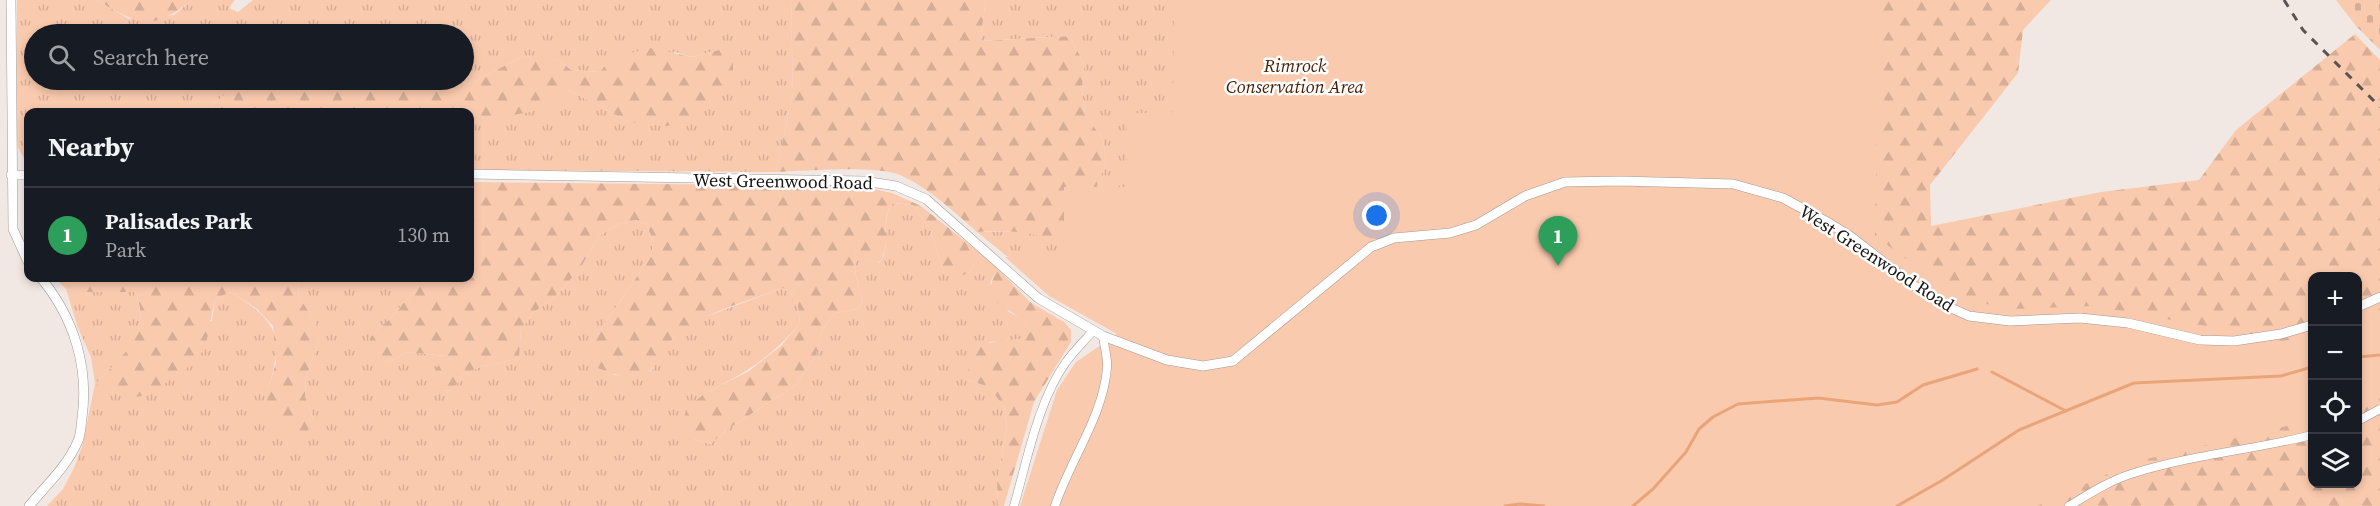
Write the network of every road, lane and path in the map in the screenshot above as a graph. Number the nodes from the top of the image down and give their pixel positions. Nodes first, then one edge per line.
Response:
1 (11, 0) edge
2 (474, 174) edge
3 (11, 175) junction
4 (24, 175) edge
5 (24, 253) edge
6 (44, 282) edge
7 (2380, 297) edge
8 (2362, 305) edge
9 (2308, 327) edge
10 (1094, 331) junction
11 (1103, 336) junction
12 (2380, 409) edge
13 (2362, 419) edge
14 (2308, 436) edge
15 (29, 506) edge
16 (1014, 506) edge
17 (1056, 506) edge
18 (2069, 506) edge

1 - 3 street
2 - 10 street, West Greenwood Road
3 - 4 street
3 - 5 street
6 - 15 street
7 - 8 street
9 - 11 street, West Greenwood Road
10 - 11 street, West Greenwood Road
10 - 16 street
11 - 17 street
12 - 13 street
14 - 18 street

